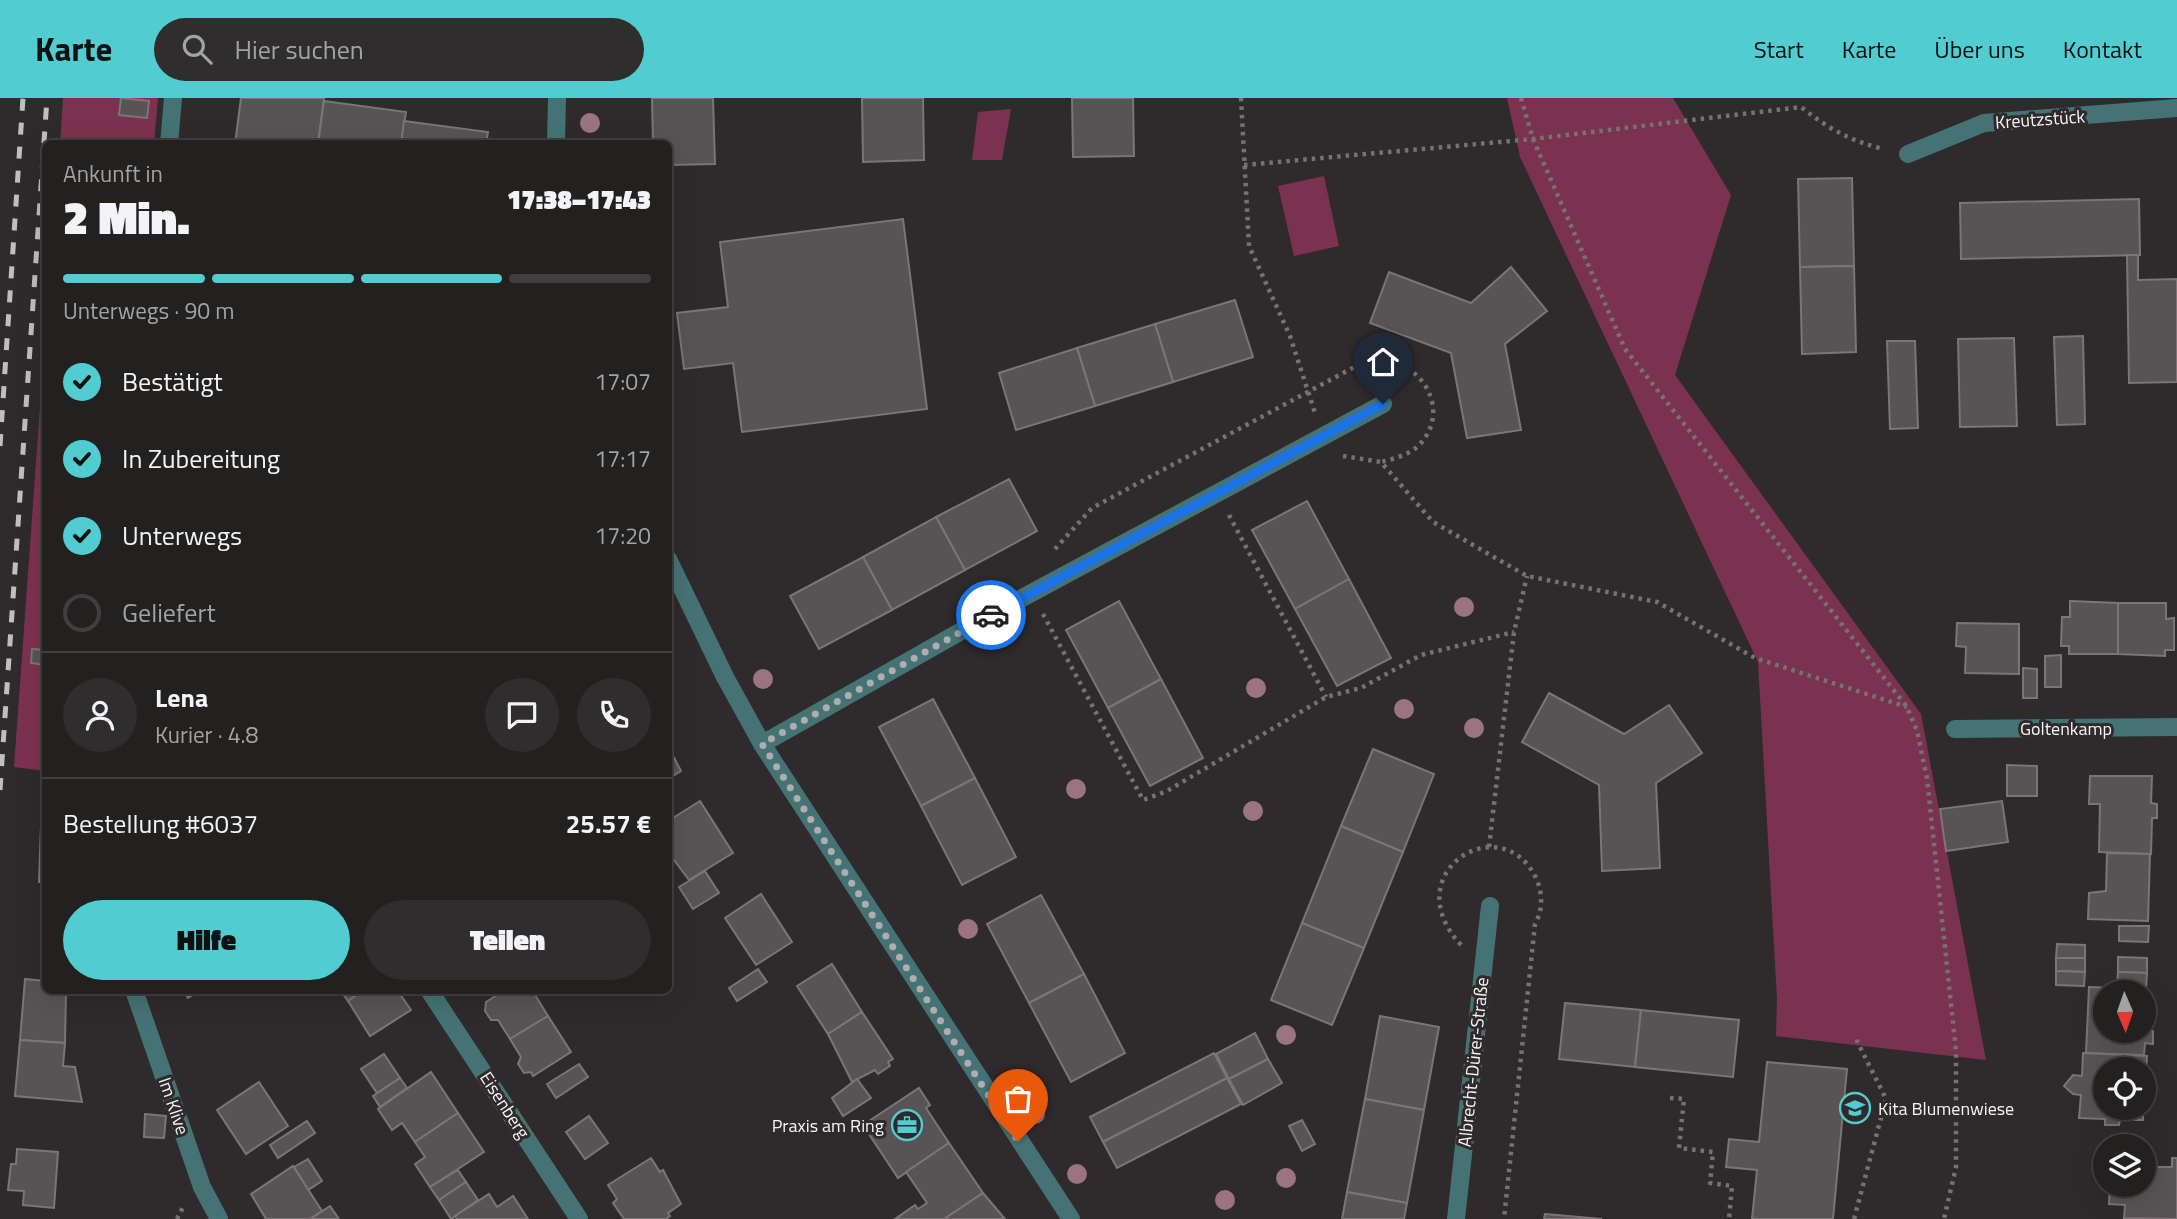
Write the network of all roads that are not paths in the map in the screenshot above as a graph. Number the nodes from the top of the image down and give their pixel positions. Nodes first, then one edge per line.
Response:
1 (173, 98) edge
2 (557, 98) edge
3 (2177, 108) edge
4 (169, 140) edge
5 (556, 140) edge
6 (1908, 155) road end
7 (1383, 404) dead end
8 (672, 567) edge
9 (2177, 727) edge
10 (1955, 729) dead end
11 (762, 744) junction
12 (1490, 905) dead end
13 (135, 994) edge
14 (432, 994) edge
15 (219, 1219) edge
16 (579, 1219) edge
17 (1071, 1219) edge
18 (1456, 1219) edge

1 - 4 street
2 - 5 street
3 - 6 street, Kreutzstück
7 - 11 street
8 - 11 street
9 - 10 street, Goltenkamp
11 - 17 street
12 - 18 street, Albrecht-Dürer-Straße
13 - 15 street, Im Klive
14 - 16 street, Eisenberg

